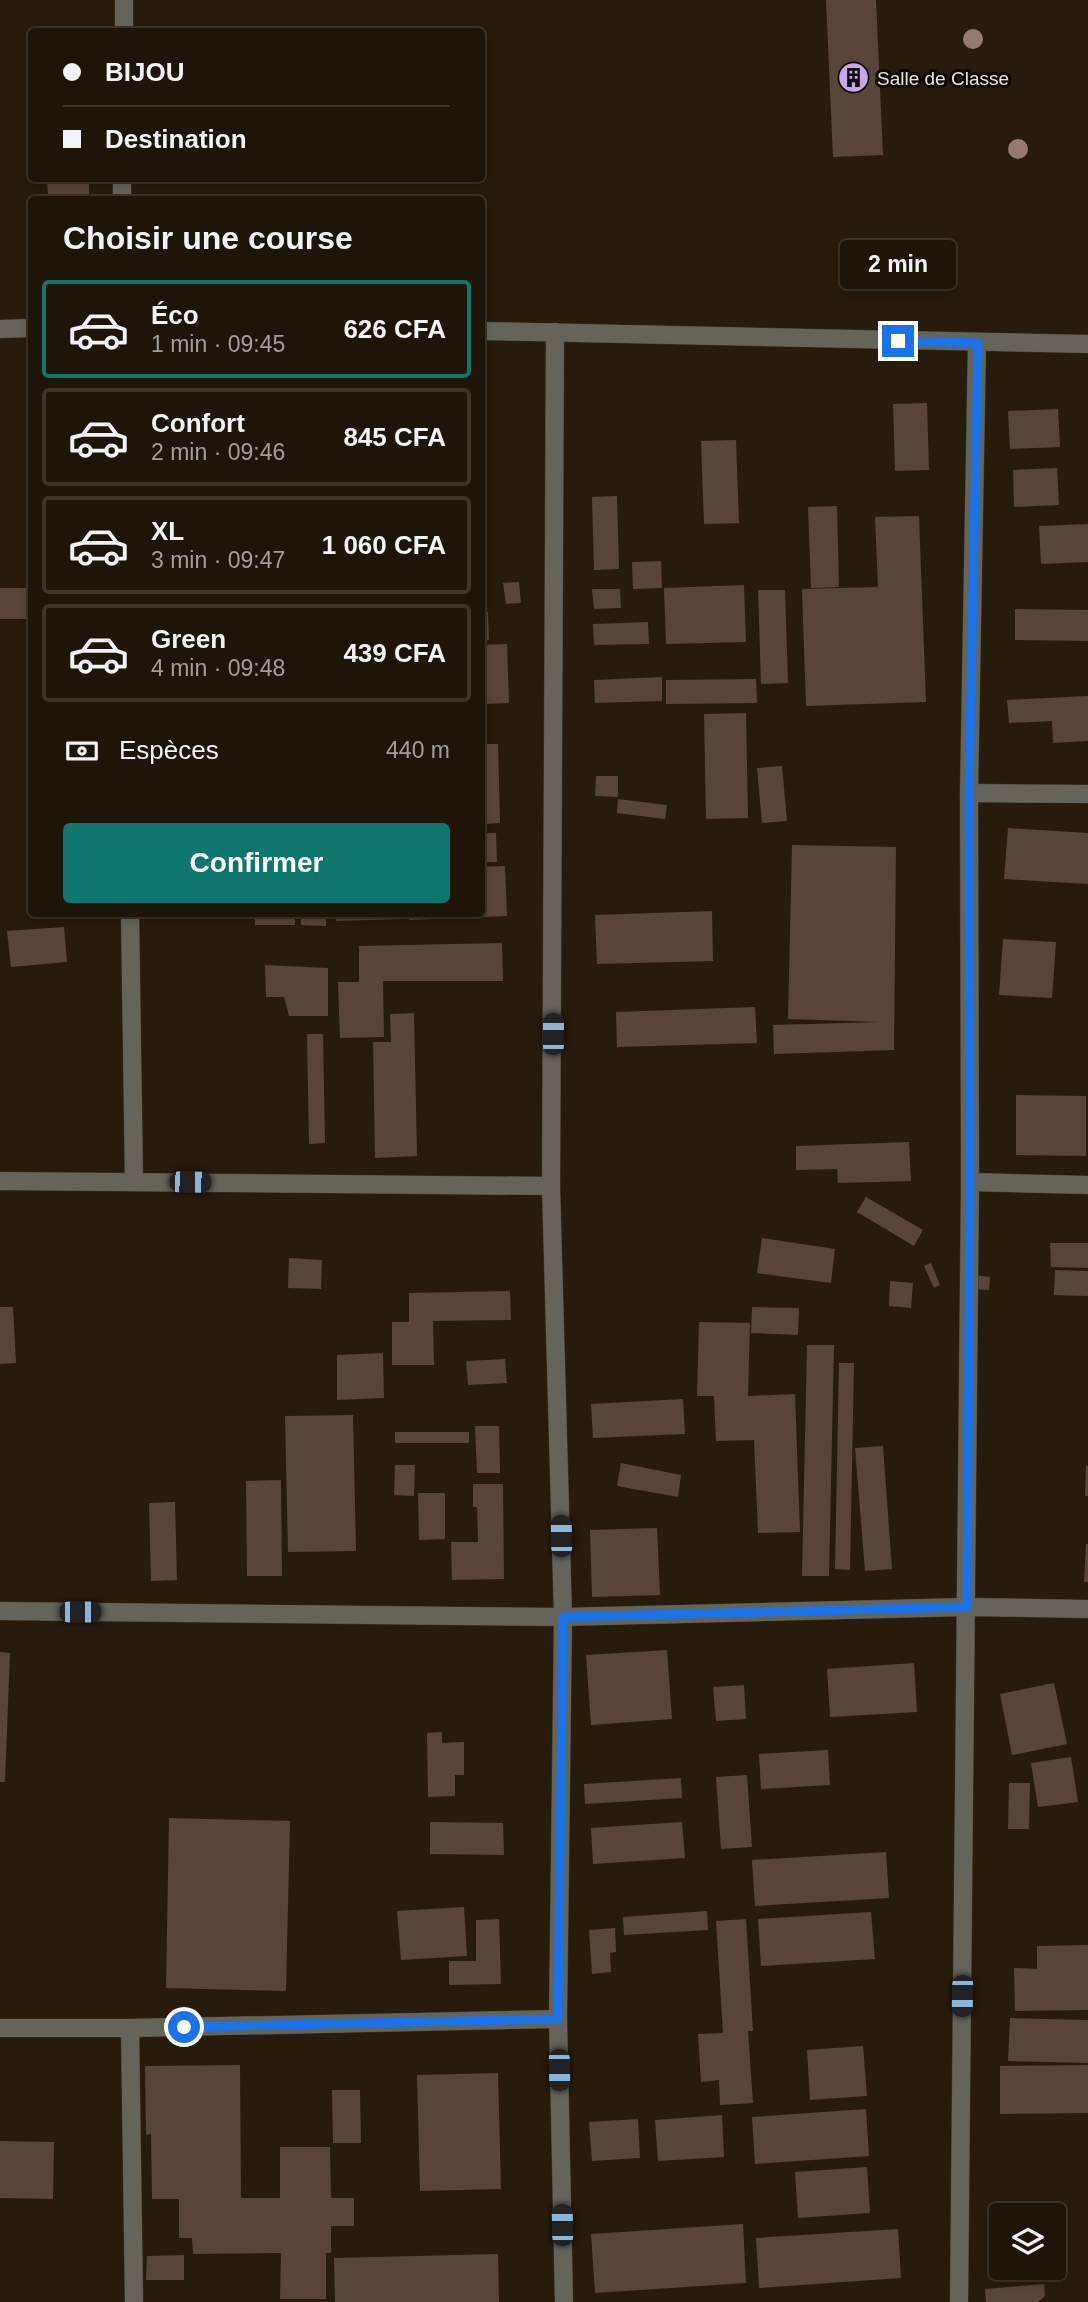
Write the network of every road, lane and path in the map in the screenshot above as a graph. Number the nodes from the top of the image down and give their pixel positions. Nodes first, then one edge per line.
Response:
1 (124, 0) edge
2 (124, 28) edge
3 (28, 328) edge
4 (0, 329) edge
5 (485, 331) edge
6 (555, 332) junction
7 (978, 343) junction
8 (1088, 344) edge
9 (969, 793) junction
10 (1088, 794) edge
11 (130, 917) edge
12 (0, 1181) edge
13 (134, 1181) junction
14 (970, 1182) junction
15 (1088, 1185) edge
16 (551, 1186) junction
17 (967, 1607) junction
18 (1088, 1609) edge
19 (0, 1611) edge
20 (563, 1617) junction
21 (558, 2019) junction
22 (0, 2028) edge
23 (130, 2028) junction
24 (134, 2302) edge
25 (564, 2302) edge
26 (959, 2302) edge

1 - 2 street
3 - 4 street
5 - 6 street
6 - 7 street
6 - 16 street
7 - 8 street
7 - 9 street
9 - 10 street
9 - 14 street
11 - 13 street
12 - 13 street
13 - 16 street
14 - 15 street
14 - 17 street
16 - 20 street
17 - 18 street
17 - 20 street
17 - 26 street
19 - 20 street
20 - 21 street
21 - 23 street
21 - 25 street
22 - 23 street
23 - 24 street

